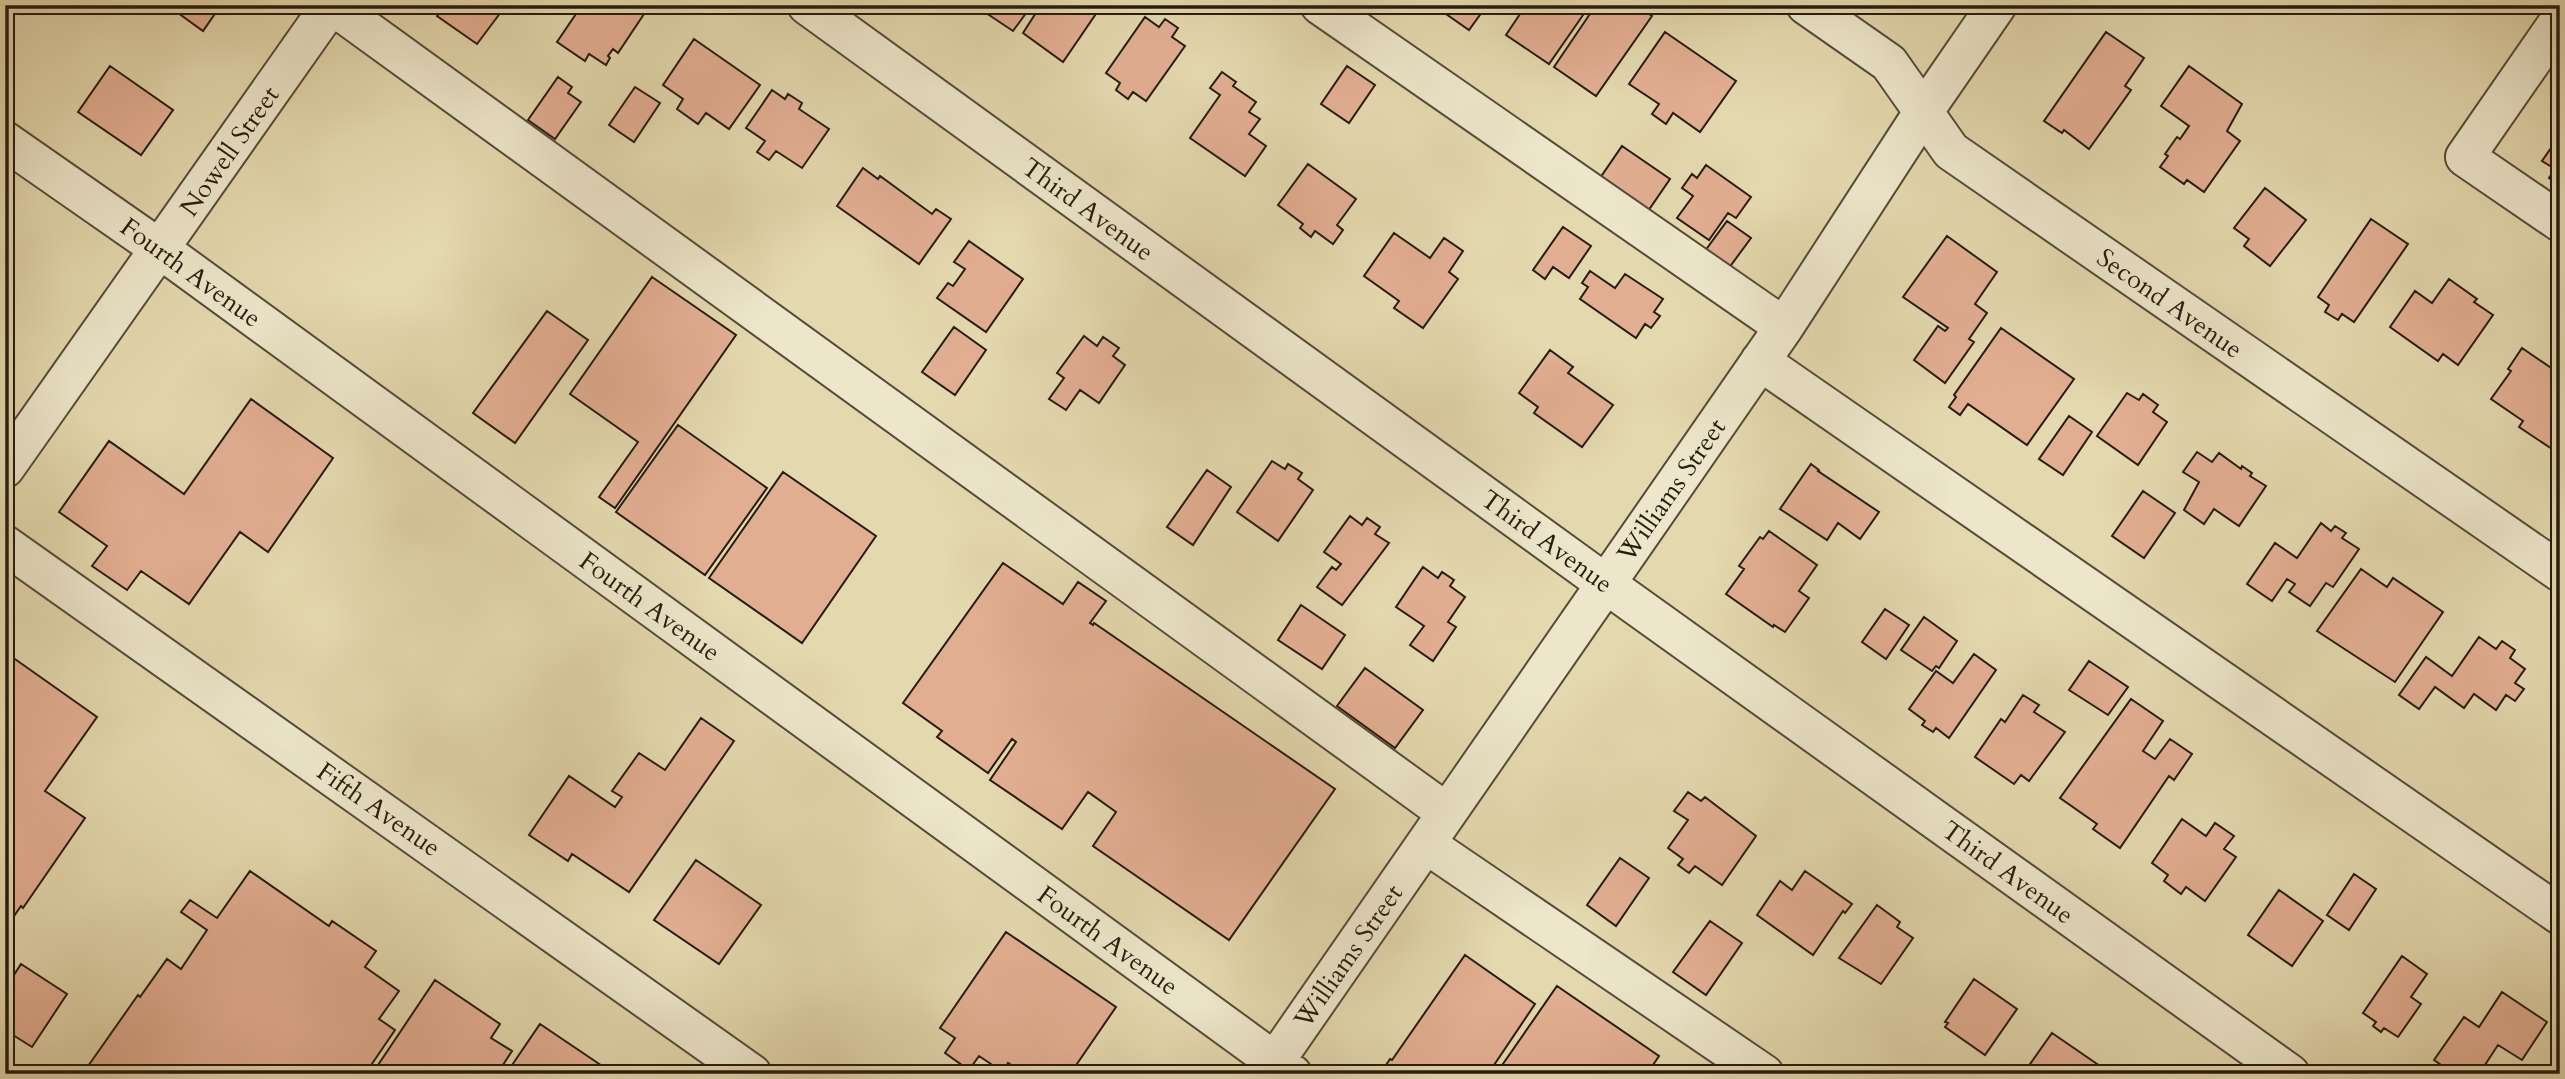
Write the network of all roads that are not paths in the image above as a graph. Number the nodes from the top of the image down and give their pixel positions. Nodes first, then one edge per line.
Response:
1 (331, 5) edge
2 (807, 5) edge
3 (1320, 5) edge
4 (1807, 5) edge
5 (1997, 5) edge
6 (2560, 20) edge
7 (1924, 111) junction
8 (5, 141) edge
9 (2560, 222) edge
10 (160, 248) junction
11 (1784, 327) junction
12 (1760, 361) junction
13 (5, 468) edge
14 (5, 545) edge
15 (2560, 572) edge
16 (1606, 584) junction
17 (1436, 828) junction
18 (2560, 915) edge
19 (1278, 1070) edge
20 (752, 1074) edge
21 (1764, 1074) edge
22 (2290, 1074) edge

1 - 10 street, Nowell Street
1 - 17 street
2 - 16 street, Third Avenue
3 - 11 street
4 - 7 street, Second Avenue
5 - 7 street, Williams Street
6 - 9 street
7 - 11 street, Williams Street
7 - 15 street, Second Avenue
8 - 10 street, Fourth Avenue
10 - 13 street, Nowell Street
10 - 19 street, Fourth Avenue
11 - 12 street, Williams Street
12 - 16 street, Williams Street
12 - 18 street
14 - 20 street, Fifth Avenue
16 - 17 street, Williams Street
16 - 22 street, Third Avenue
17 - 19 street, Williams Street
17 - 21 street

